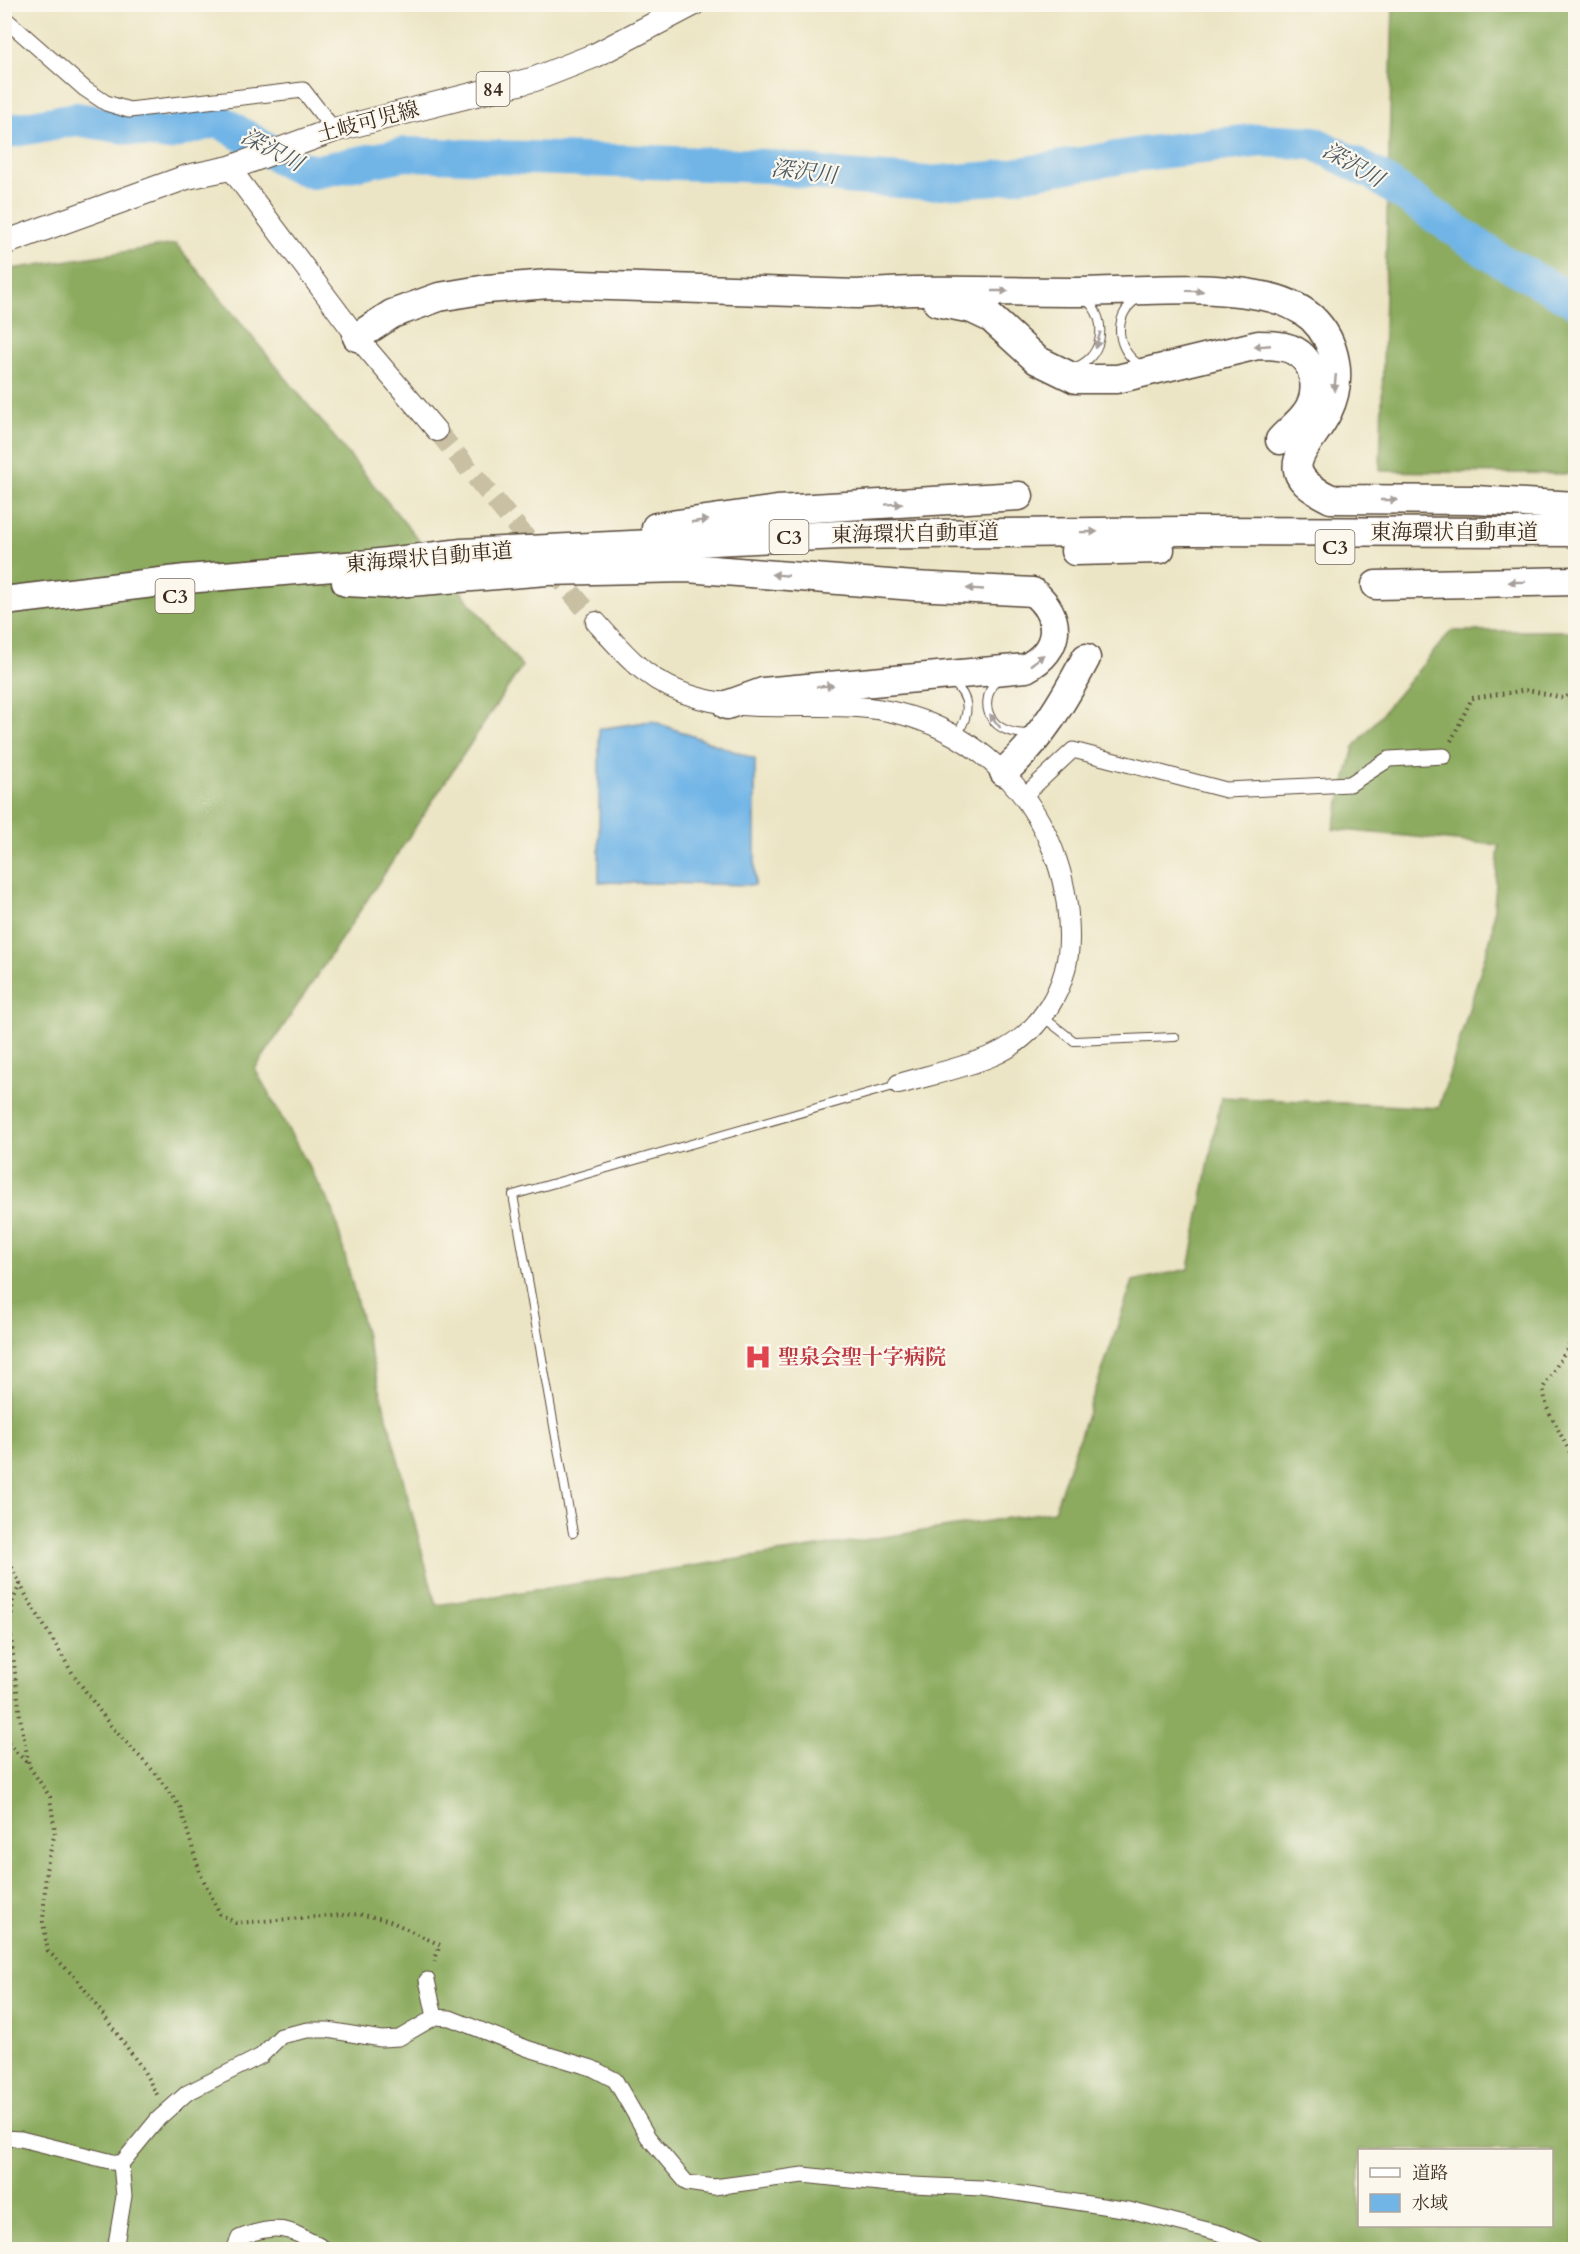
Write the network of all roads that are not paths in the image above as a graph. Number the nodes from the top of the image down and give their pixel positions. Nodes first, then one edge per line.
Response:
1 (693, 4) edge
2 (4, 18) edge
3 (334, 130) junction
4 (237, 165) junction
5 (4, 243) edge
6 (1149, 290) junction
7 (1076, 292) junction
8 (857, 294) junction
9 (357, 337) junction
10 (1053, 370) junction
11 (1158, 371) junction
12 (437, 431) tunnel mouth
13 (1280, 440) dead end
14 (1019, 496) dead end
15 (1575, 506) edge
16 (1575, 532) edge
17 (1575, 548) edge
18 (371, 564) junction
19 (1575, 581) edge
20 (345, 582) junction
21 (1376, 585) dead end
22 (4, 601) edge
23 (4, 613) edge
24 (596, 622) tunnel mouth
25 (1086, 657) dead end
26 (1002, 671) junction
27 (946, 677) junction
28 (727, 705) junction
29 (1046, 729) junction
30 (956, 737) junction
31 (1444, 756) road end
32 (1004, 772) junction
33 (1025, 795) junction
34 (1043, 1017) junction
35 (1175, 1036) dead end
36 (899, 1084) joint
37 (573, 1533) dead end
38 (427, 1980) road end
39 (435, 2018) junction
40 (4, 2138) edge
41 (121, 2164) junction
42 (115, 2250) edge
43 (234, 2250) edge
44 (327, 2250) edge
45 (1259, 2250) edge

1 - 3 main road, 土岐可児線 / 84
2 - 3 street
3 - 4 main road, 土岐可児線 / 84
4 - 5 main road, 土岐可児線 / 84
4 - 9 street
6 - 7 highway
6 - 11 lane
6 -> 15 highway
8 -> 7 highway
7 -> 10 lane
8 - 9 highway
8 - 10 highway
9 - 12 street
10 - 11 highway
13 -> 11 highway
18 -> 14 highway
18 -> 16 highway, 東海環状自動車道 / C3
17 - 20 highway, 東海環状自動車道 / C3
18 - 22 highway, 東海環状自動車道 / C3
19 -> 21 highway
20 - 23 highway, 東海環状自動車道 / C3
26 -> 20 highway
24 - 28 street
25 - 29 highway
26 - 27 highway
29 -> 26 lane
28 -> 27 highway
27 - 30 lane
28 - 30 street
29 - 32 highway
30 - 32 street
31 - 33 street
32 - 33 street
33 - 34 street
34 - 35 lane
34 - 36 street
36 - 37 lane
38 - 39 street
39 - 41 street
39 - 45 street
40 - 41 street
41 - 42 street
43 - 44 street

